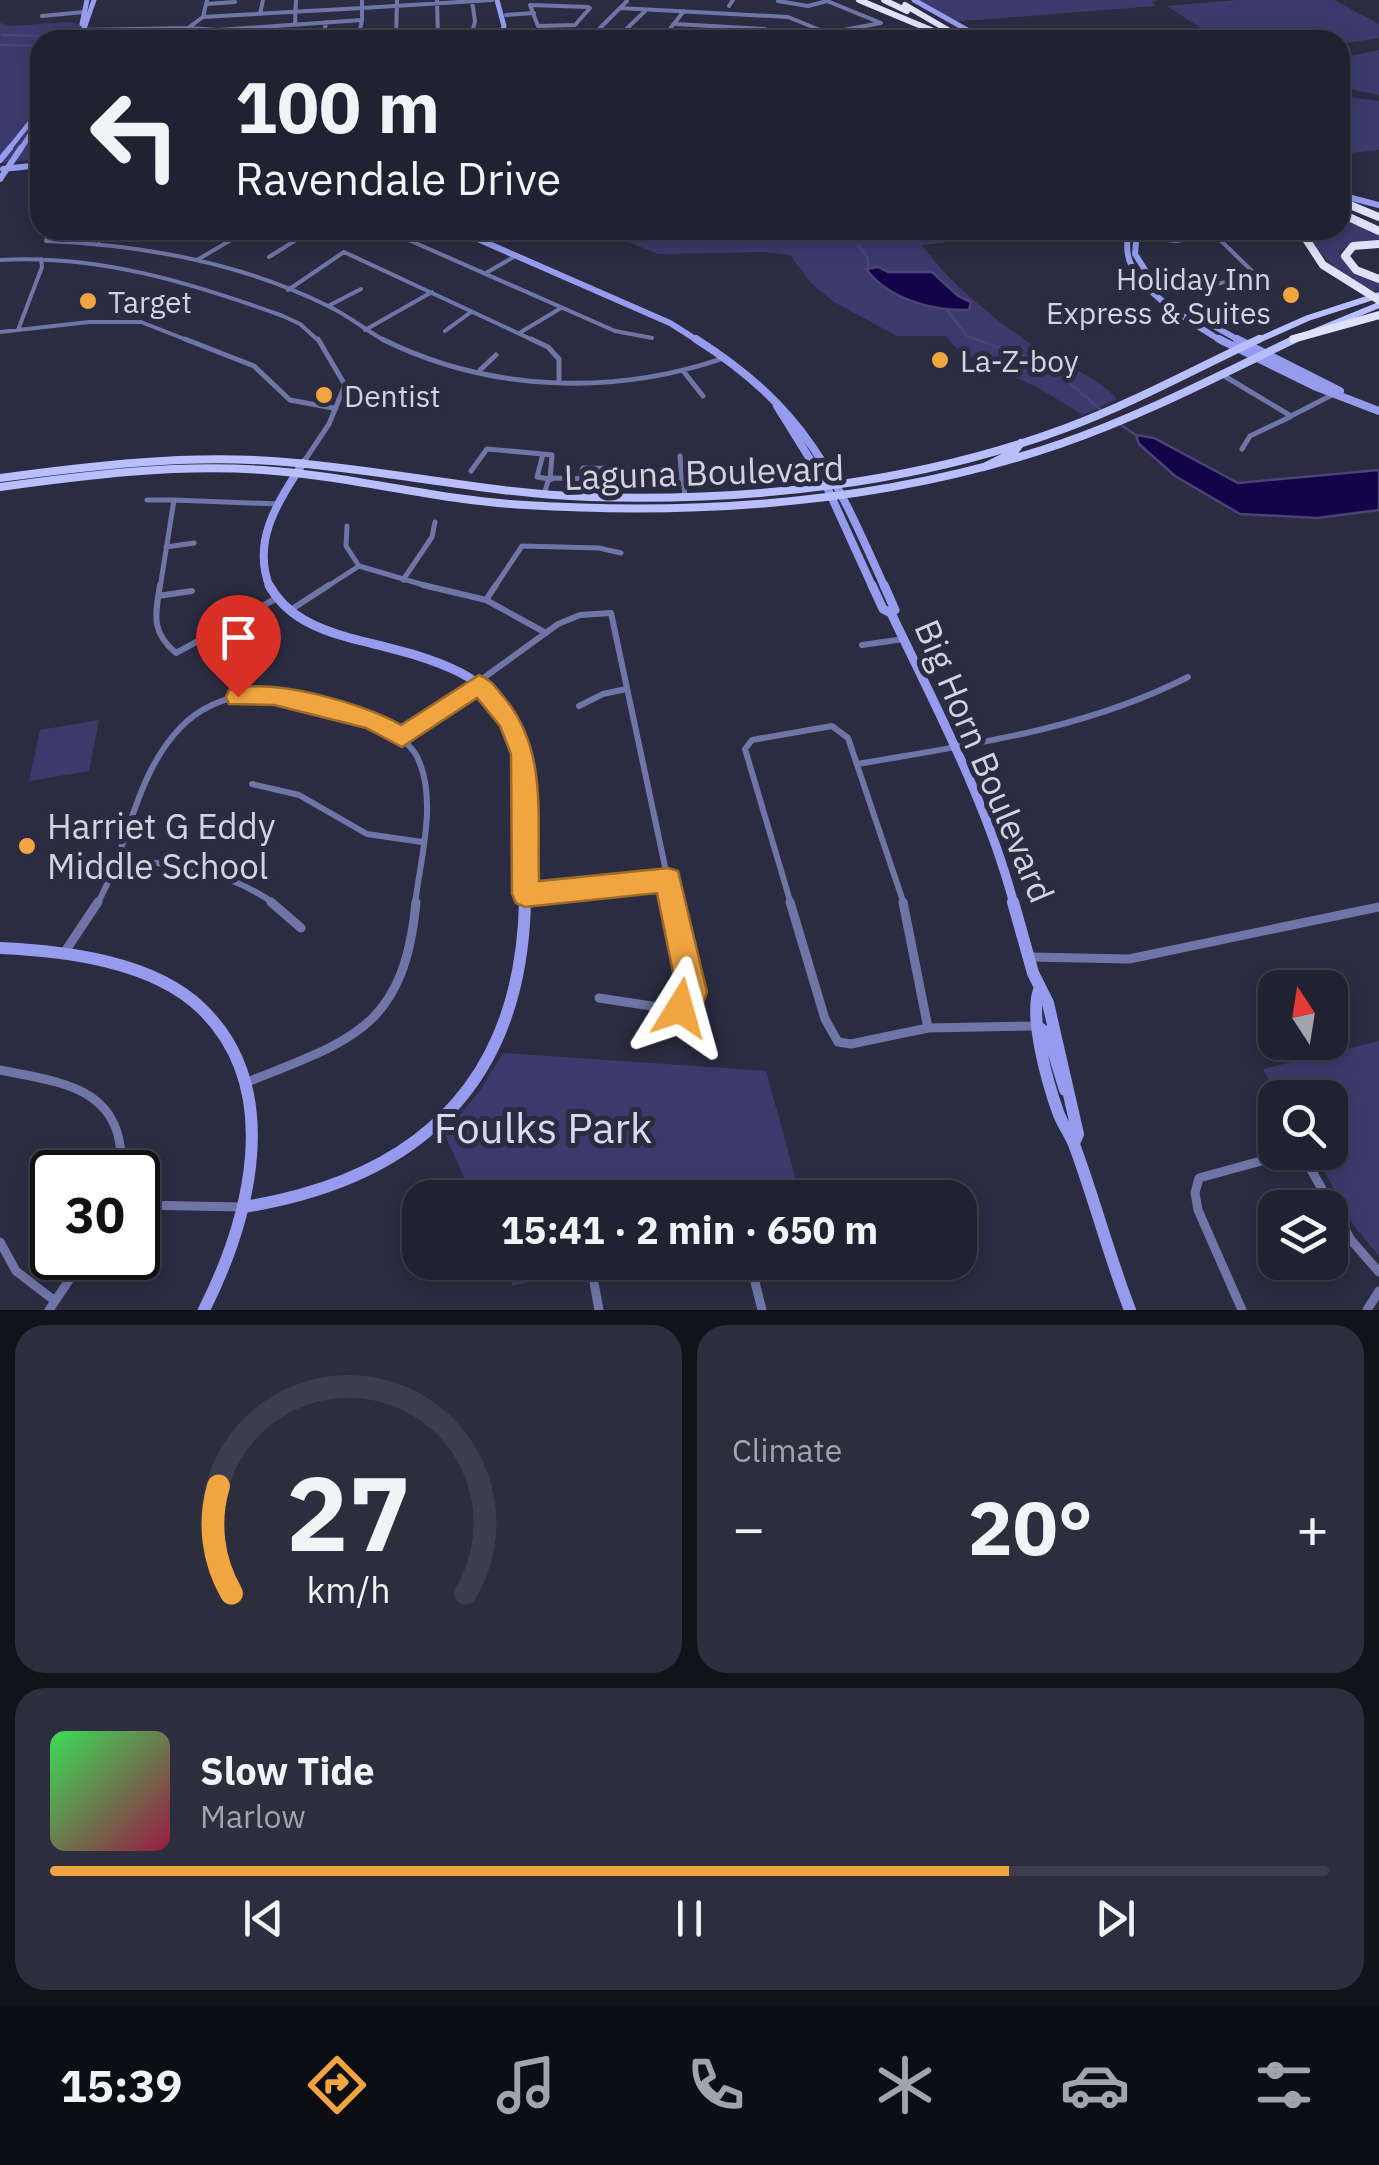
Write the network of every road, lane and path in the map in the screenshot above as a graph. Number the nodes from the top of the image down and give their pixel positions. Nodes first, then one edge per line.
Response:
1 (90, 0) edge
2 (262, 0) edge
3 (296, 0) edge
4 (330, 0) edge
5 (362, 0) edge
6 (494, 0) edge
7 (627, 0) edge
8 (733, 0) edge
9 (860, 0) edge
10 (874, 0) edge
11 (884, 0) edge
12 (897, 0) edge
13 (914, 0) edge
14 (437, 1) edge
15 (473, 1) edge
16 (778, 1) edge
17 (207, 2) edge
18 (235, 2) edge
19 (398, 3) edge
20 (729, 6) dead end
21 (362, 8) junction
22 (620, 8) junction
23 (329, 10) junction
24 (646, 10) junction
25 (684, 11) junction
26 (84, 12) junction
27 (295, 12) junction
28 (853, 12) junction
29 (260, 14) junction
30 (534, 14) junction
31 (844, 14) dead end
32 (770, 15) junction
33 (42, 16) dead end
34 (506, 16) junction
35 (202, 17) junction
36 (362, 20) junction
37 (326, 22) junction
38 (295, 24) junction
39 (675, 24) junction
40 (714, 26) junction
41 (188, 28) junction
42 (260, 28) joint
43 (81, 30) edge
44 (82, 30) edge
45 (122, 30) edge
46 (325, 30) edge
47 (360, 30) edge
48 (397, 30) edge
49 (438, 30) edge
50 (474, 30) edge
51 (503, 30) edge
52 (503, 30) edge
53 (598, 30) edge
54 (624, 30) edge
55 (670, 30) edge
56 (711, 30) edge
57 (767, 30) edge
58 (824, 30) edge
59 (842, 30) edge
60 (936, 30) edge
61 (939, 30) edge
62 (941, 30) edge
63 (944, 30) edge
64 (968, 30) edge
65 (30, 125) edge
66 (30, 132) edge
67 (30, 164) edge
68 (3, 165) edge
69 (0, 179) edge
70 (1350, 205) edge
71 (1379, 206) edge
72 (1350, 207) edge
73 (1350, 210) edge
74 (1379, 216) edge
75 (1379, 228) edge
76 (46, 240) edge
77 (231, 240) edge
78 (296, 240) edge
79 (409, 240) edge
80 (481, 240) edge
81 (1131, 240) edge
82 (1132, 240) edge
83 (1221, 240) edge
84 (1307, 240) edge
85 (98, 242) joint
86 (1379, 244) edge
87 (517, 255) junction
88 (269, 257) dead end
89 (41, 259) junction
90 (0, 260) edge
91 (196, 260) junction
92 (485, 273) junction
93 (1379, 279) edge
94 (361, 289) dead end
95 (287, 291) junction
96 (432, 292) junction
97 (1160, 292) junction
98 (1378, 299) edge
99 (329, 306) junction
100 (561, 308) junction
101 (472, 312) junction
102 (1379, 315) edge
103 (18, 330) junction
104 (366, 330) junction
105 (444, 330) dead end
106 (0, 332) edge
107 (520, 333) junction
108 (652, 338) dead end
109 (1293, 340) junction
110 (1245, 348) junction
111 (496, 356) dead end
112 (1260, 356) junction
113 (724, 358) junction
114 (479, 371) junction
115 (684, 372) junction
116 (1220, 374) junction
117 (558, 382) junction
118 (1332, 394) junction
119 (703, 396) dead end
120 (1361, 402) junction
121 (777, 406) junction
122 (333, 408) junction
123 (1379, 408) edge
124 (1291, 416) junction
125 (1021, 443) junction
126 (1242, 449) dead end
127 (543, 454) junction
128 (680, 456) dead end
129 (156, 460) junction
130 (303, 463) junction
131 (983, 468) junction
132 (471, 471) dead end
133 (296, 474) junction
134 (0, 478) edge
135 (59, 479) junction
136 (550, 479) junction
137 (682, 482) junction
138 (838, 483) junction
139 (826, 484) junction
140 (0, 486) edge
141 (544, 495) junction
142 (685, 496) junction
143 (844, 496) junction
144 (831, 497) junction
145 (147, 500) dead end
146 (174, 500) junction
147 (280, 504) junction
148 (435, 522) dead end
149 (348, 526) dead end
150 (194, 543) dead end
151 (166, 547) junction
152 (621, 553) dead end
153 (861, 560) junction
154 (359, 566) junction
155 (404, 580) junction
156 (886, 590) junction
157 (192, 591) dead end
158 (158, 596) junction
159 (276, 598) junction
160 (486, 600) junction
161 (288, 611) junction
162 (891, 613) junction
163 (546, 633) junction
164 (904, 639) junction
165 (862, 645) dead end
166 (1188, 678) dead end
167 (479, 684) junction
168 (626, 689) junction
169 (579, 706) dead end
170 (402, 737) junction
171 (951, 747) junction
172 (858, 764) junction
173 (252, 784) dead end
174 (422, 842) junction
175 (115, 862) junction
176 (668, 880) junction
177 (525, 894) junction
178 (1379, 907) edge
179 (301, 928) dead end
180 (0, 948) edge
181 (62, 956) junction
182 (1031, 958) junction
183 (1040, 990) junction
184 (599, 998) dead end
185 (1036, 1026) junction
186 (928, 1028) junction
187 (0, 1070) edge
188 (244, 1084) junction
189 (1069, 1096) junction
190 (1074, 1142) junction
191 (123, 1150) edge
192 (1258, 1162) edge
193 (1309, 1170) edge
194 (160, 1205) edge
195 (244, 1207) junction
196 (0, 1242) edge
197 (1379, 1272) edge
198 (69, 1280) edge
199 (593, 1280) edge
200 (754, 1280) edge
201 (1379, 1291) edge
202 (52, 1306) edge
203 (204, 1310) edge
204 (598, 1310) edge
205 (762, 1310) edge
206 (1130, 1310) edge
207 (1242, 1310) edge
208 (1367, 1310) edge

1 - 26 main road
1 - 44 street
2 - 29 street
3 - 27 street
4 - 23 street
5 - 21 street
6 - 15 street
6 - 34 street
6 - 51 street
7 - 22 street
8 - 20 street
9 - 60 highway
10 - 61 highway
11 - 62 highway
12 - 63 highway
13 - 64 street
14 - 15 street
14 - 19 street
14 - 49 street
15 - 50 street
16 - 28 street
16 - 32 street
17 - 18 street
17 - 35 street
19 - 21 street
19 - 48 street
21 - 23 street
21 - 36 street
22 - 24 street
22 - 53 street
23 - 27 street
24 - 25 street
24 - 54 street
25 - 32 street
25 - 39 street
26 - 33 street
26 - 43 street
27 - 29 street
27 - 38 street
28 - 31 street
28 - 59 street
29 - 35 street
30 - 30 street
30 - 34 street
32 - 58 street
34 - 52 street
35 - 41 street
36 - 37 street
36 - 47 street
37 - 38 street
37 - 46 street
38 - 42 street
39 - 40 street
39 - 55 street
40 - 56 street
40 - 57 street
41 - 42 street
41 - 45 street
65 - 68 street
66 - 68 street
67 - 68 street
68 - 69 street
70 - 71 street
72 - 74 highway
73 - 75 highway
76 - 85 street
77 - 91 street
78 - 88 street
79 - 92 street
80 - 87 street, Big Horn Boulevard
81 - 110 street
82 - 97 street
83 - 97 street
84 - 98 highway
85 - 91 street
86 - 93 highway
87 - 92 street
87 - 113 main road, Big Horn Boulevard
89 - 90 street
89 - 103 street
89 - 122 street
91 - 95 street
92 - 100 street
94 - 99 street
95 - 96 street
95 - 99 street
96 - 101 street
96 - 104 street
97 - 110 street
98 - 109 main road, Laguna Boulevard
98 - 110 main road, Laguna Boulevard
99 - 104 street
100 - 107 street
100 - 108 street
101 - 105 street
101 - 107 street
102 - 109 highway
103 - 106 street
103 - 122 street
104 - 114 street
107 - 117 street
109 - 112 main road, Laguna Boulevard
110 - 112 street
110 - 125 main road, Laguna Boulevard
111 - 114 street
112 - 116 main road, Laguna Boulevard
112 - 118 street
112 - 120 street
113 - 115 street
113 - 121 street, Big Horn Boulevard
114 - 117 street
115 - 117 street
115 - 119 street
116 - 124 street
116 - 131 main road, Laguna Boulevard
118 - 120 main road
118 - 124 street
120 - 123 main road
121 - 138 street, Big Horn Boulevard
121 - 139 street, Big Horn Boulevard
122 - 130 street
124 - 126 street
125 - 131 main road
125 - 138 main road, Laguna Boulevard
127 - 132 street
127 - 136 street
127 - 136 street
128 - 137 street
129 - 130 main road, Laguna Boulevard
129 - 134 main road, Laguna Boulevard
129 - 135 main road
130 - 133 street
130 - 141 main road, Laguna Boulevard
131 - 143 main road, Laguna Boulevard
133 - 135 main road, Laguna Boulevard
133 - 144 main road, Laguna Boulevard
133 - 147 street
135 - 140 main road, Laguna Boulevard
136 - 137 street
136 - 141 street
137 - 142 street
138 - 139 main road, Laguna Boulevard
138 - 143 street, Big Horn Boulevard
139 - 142 main road, Laguna Boulevard
139 - 144 street, Big Horn Boulevard
141 - 142 main road, Laguna Boulevard
143 - 144 main road, Laguna Boulevard
143 - 156 street, Big Horn Boulevard
144 - 153 street, Big Horn Boulevard
145 - 146 street
146 - 147 street
146 - 151 street
147 - 159 street
148 - 155 street
149 - 154 street
150 - 151 street
151 - 158 street
152 - 160 street
153 - 156 street
153 - 162 street, Big Horn Boulevard
154 - 155 street
154 - 161 street
155 - 160 street
156 - 162 street, Big Horn Boulevard
157 - 158 street
158 - 159 street
159 - 161 street
160 - 163 street
161 - 167 street
162 - 164 street, Big Horn Boulevard
163 - 167 street
163 - 168 street
164 - 165 street
164 - 171 street, Big Horn Boulevard
166 - 171 street
167 - 170 street
167 - 177 street
168 - 169 street
168 - 176 street
170 - 174 street
170 - 175 street
171 - 172 street
171 - 182 main road, Big Horn Boulevard
172 - 186 street
172 - 186 street
173 - 174 street
174 - 188 street
175 - 179 street
175 - 181 street
176 - 177 street
176 - 184 street
177 - 195 street
178 - 182 street
180 - 181 street
181 - 188 street
182 - 183 street, Big Horn Boulevard
183 - 185 main road, Big Horn Boulevard
183 - 189 street, Big Horn Boulevard
185 - 186 street
185 - 189 street
185 - 190 main road, Big Horn Boulevard
187 - 191 street
188 - 195 street
189 - 190 street, Big Horn Boulevard
190 - 206 main road, Big Horn Boulevard
192 - 207 street
193 - 197 street
194 - 195 street
195 - 203 street
196 - 202 street
198 - 202 street
199 - 204 street
200 - 205 street
201 - 208 street

